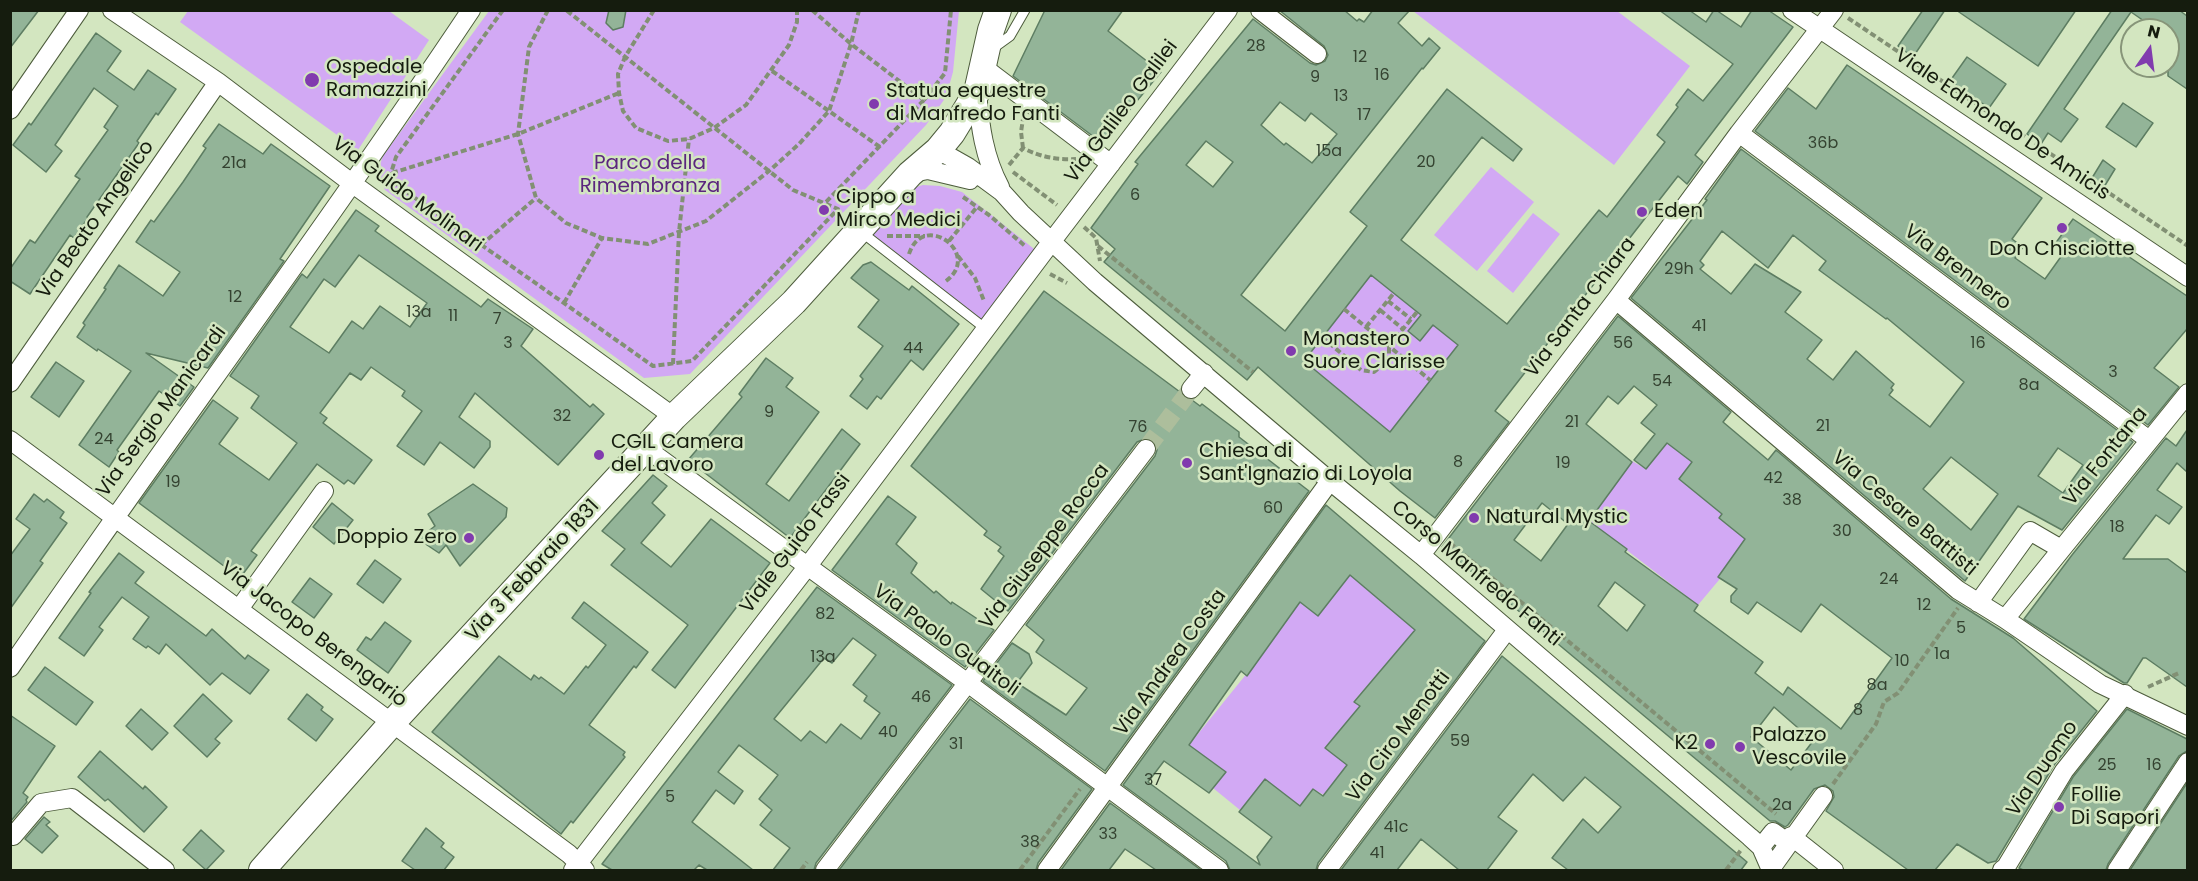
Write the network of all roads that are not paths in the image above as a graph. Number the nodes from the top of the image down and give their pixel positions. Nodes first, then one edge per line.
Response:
1 (80, 10) edge
2 (112, 10) edge
3 (471, 10) edge
4 (1024, 10) edge
5 (1228, 10) edge
6 (1260, 10) edge
7 (1792, 10) edge
8 (1840, 14) edge
9 (1820, 30) junction
10 (990, 34) edge
11 (1317, 54) dead end
12 (218, 82) junction
13 (977, 92) junction
14 (10, 110) edge
15 (1738, 133) junction
16 (938, 150) junction
17 (1111, 164) junction
18 (910, 174) junction
19 (353, 184) junction
20 (965, 188) junction
21 (1002, 192) junction
22 (1021, 213) junction
23 (864, 234) junction
24 (1052, 241) junction
25 (2187, 277) edge
26 (1616, 300) junction
27 (986, 329) junction
28 (1204, 373) junction
29 (10, 383) edge
30 (1191, 389) tunnel mouth
31 (2187, 393) edge
32 (674, 417) junction
33 (10, 440) edge
34 (2149, 440) junction
35 (647, 449) junction
36 (1146, 449) tunnel mouth
37 (1330, 481) junction
38 (324, 491) dead end
39 (114, 516) junction
40 (2061, 549) junction
41 (1421, 555) junction
42 (807, 567) junction
43 (1973, 599) junction
44 (238, 609) junction
45 (2005, 619) junction
46 (1507, 630) junction
47 (10, 668) edge
48 (969, 684) junction
49 (2127, 695) junction
50 (392, 723) junction
51 (2187, 726) edge
52 (2187, 762) edge
53 (1108, 787) junction
54 (1826, 793) road end
55 (1796, 835) junction
56 (13, 836) dead end
57 (1756, 842) junction
58 (579, 868) edge
59 (165, 870) edge
60 (262, 870) edge
61 (825, 870) edge
62 (1047, 870) edge
63 (1219, 870) edge
64 (1328, 870) edge
65 (1771, 870) edge
66 (1833, 870) edge
67 (2002, 870) edge
68 (2116, 870) edge

1 - 14 street
2 - 12 street, Via Guido Molinari
3 - 19 street, Via Sergio Manicardi
4 - 10 lane
5 - 17 street, Via Galileo Galilei
6 - 11 street
7 - 9 street, Viale Edmondo De Amicis
8 - 9 street, Via Santa Chiara
9 - 15 street, Via Santa Chiara
9 - 25 street, Viale Edmondo De Amicis
10 - 13 street, Via 3 Febbraio 1831
10 - 17 street
12 - 19 street, Via Guido Molinari
12 - 29 street, Via Beato Angelico
13 - 16 street, Via 3 Febbraio 1831
13 - 21 street
15 - 26 street, Via Santa Chiara
15 - 34 street, Via Brennero
16 - 18 street, Via 3 Febbraio 1831
16 - 20 street
16 - 21 street
17 - 24 street, Via Galileo Galilei
18 - 20 street
18 - 23 street, Via 3 Febbraio 1831
19 - 32 street, Via Guido Molinari
19 - 39 street, Via Sergio Manicardi
20 - 22 street
21 - 22 street
22 - 24 street, Corso Manfredo Fanti
23 - 27 lane
23 - 32 street, Via 3 Febbraio 1831
24 - 27 street, Viale Guido Fassi
24 - 28 street, Corso Manfredo Fanti
26 - 41 street, Via Santa Chiara
26 - 43 street, Via Cesare Battisti
27 - 42 street, Viale Guido Fassi
28 - 30 street
28 - 37 street, Corso Manfredo Fanti
31 - 34 street, Via Fontana
32 - 35 street, Via 3 Febbraio 1831
33 - 39 street, Via Jacopo Berengario
34 - 40 street, Via Fontana
35 - 42 street, Via Paolo Guaitoli
35 - 50 street, Via 3 Febbraio 1831
36 - 48 street, Via Giuseppe Rocca
37 - 41 street, Corso Manfredo Fanti
37 - 53 street, Via Andrea Costa
38 - 44 street
39 - 44 street, Via Jacopo Berengario
39 - 47 street, Via Sergio Manicardi
40 - 43 street
40 - 45 street, Via Fontana
41 - 46 street, Corso Manfredo Fanti
42 - 48 street, Via Paolo Guaitoli
42 - 58 street, Viale Guido Fassi
43 - 45 street, Via Cesare Battisti
44 - 50 street, Via Jacopo Berengario
45 - 49 street, Via Cesare Battisti
46 - 57 street, Corso Manfredo Fanti
46 - 64 street, Via Ciro Menotti
48 - 53 street, Via Paolo Guaitoli
48 - 61 street, Via Giuseppe Rocca
49 - 51 street, Via Cesare Battisti
49 - 67 street, Via Duomo
50 - 58 street, Via Jacopo Berengario
50 - 60 street, Via 3 Febbraio 1831
52 - 68 street
53 - 62 street, Via Andrea Costa
53 - 63 street, Via Paolo Guaitoli
54 - 55 street
55 - 57 street
55 - 65 street
55 - 66 street
56 - 59 street
57 - 65 street

